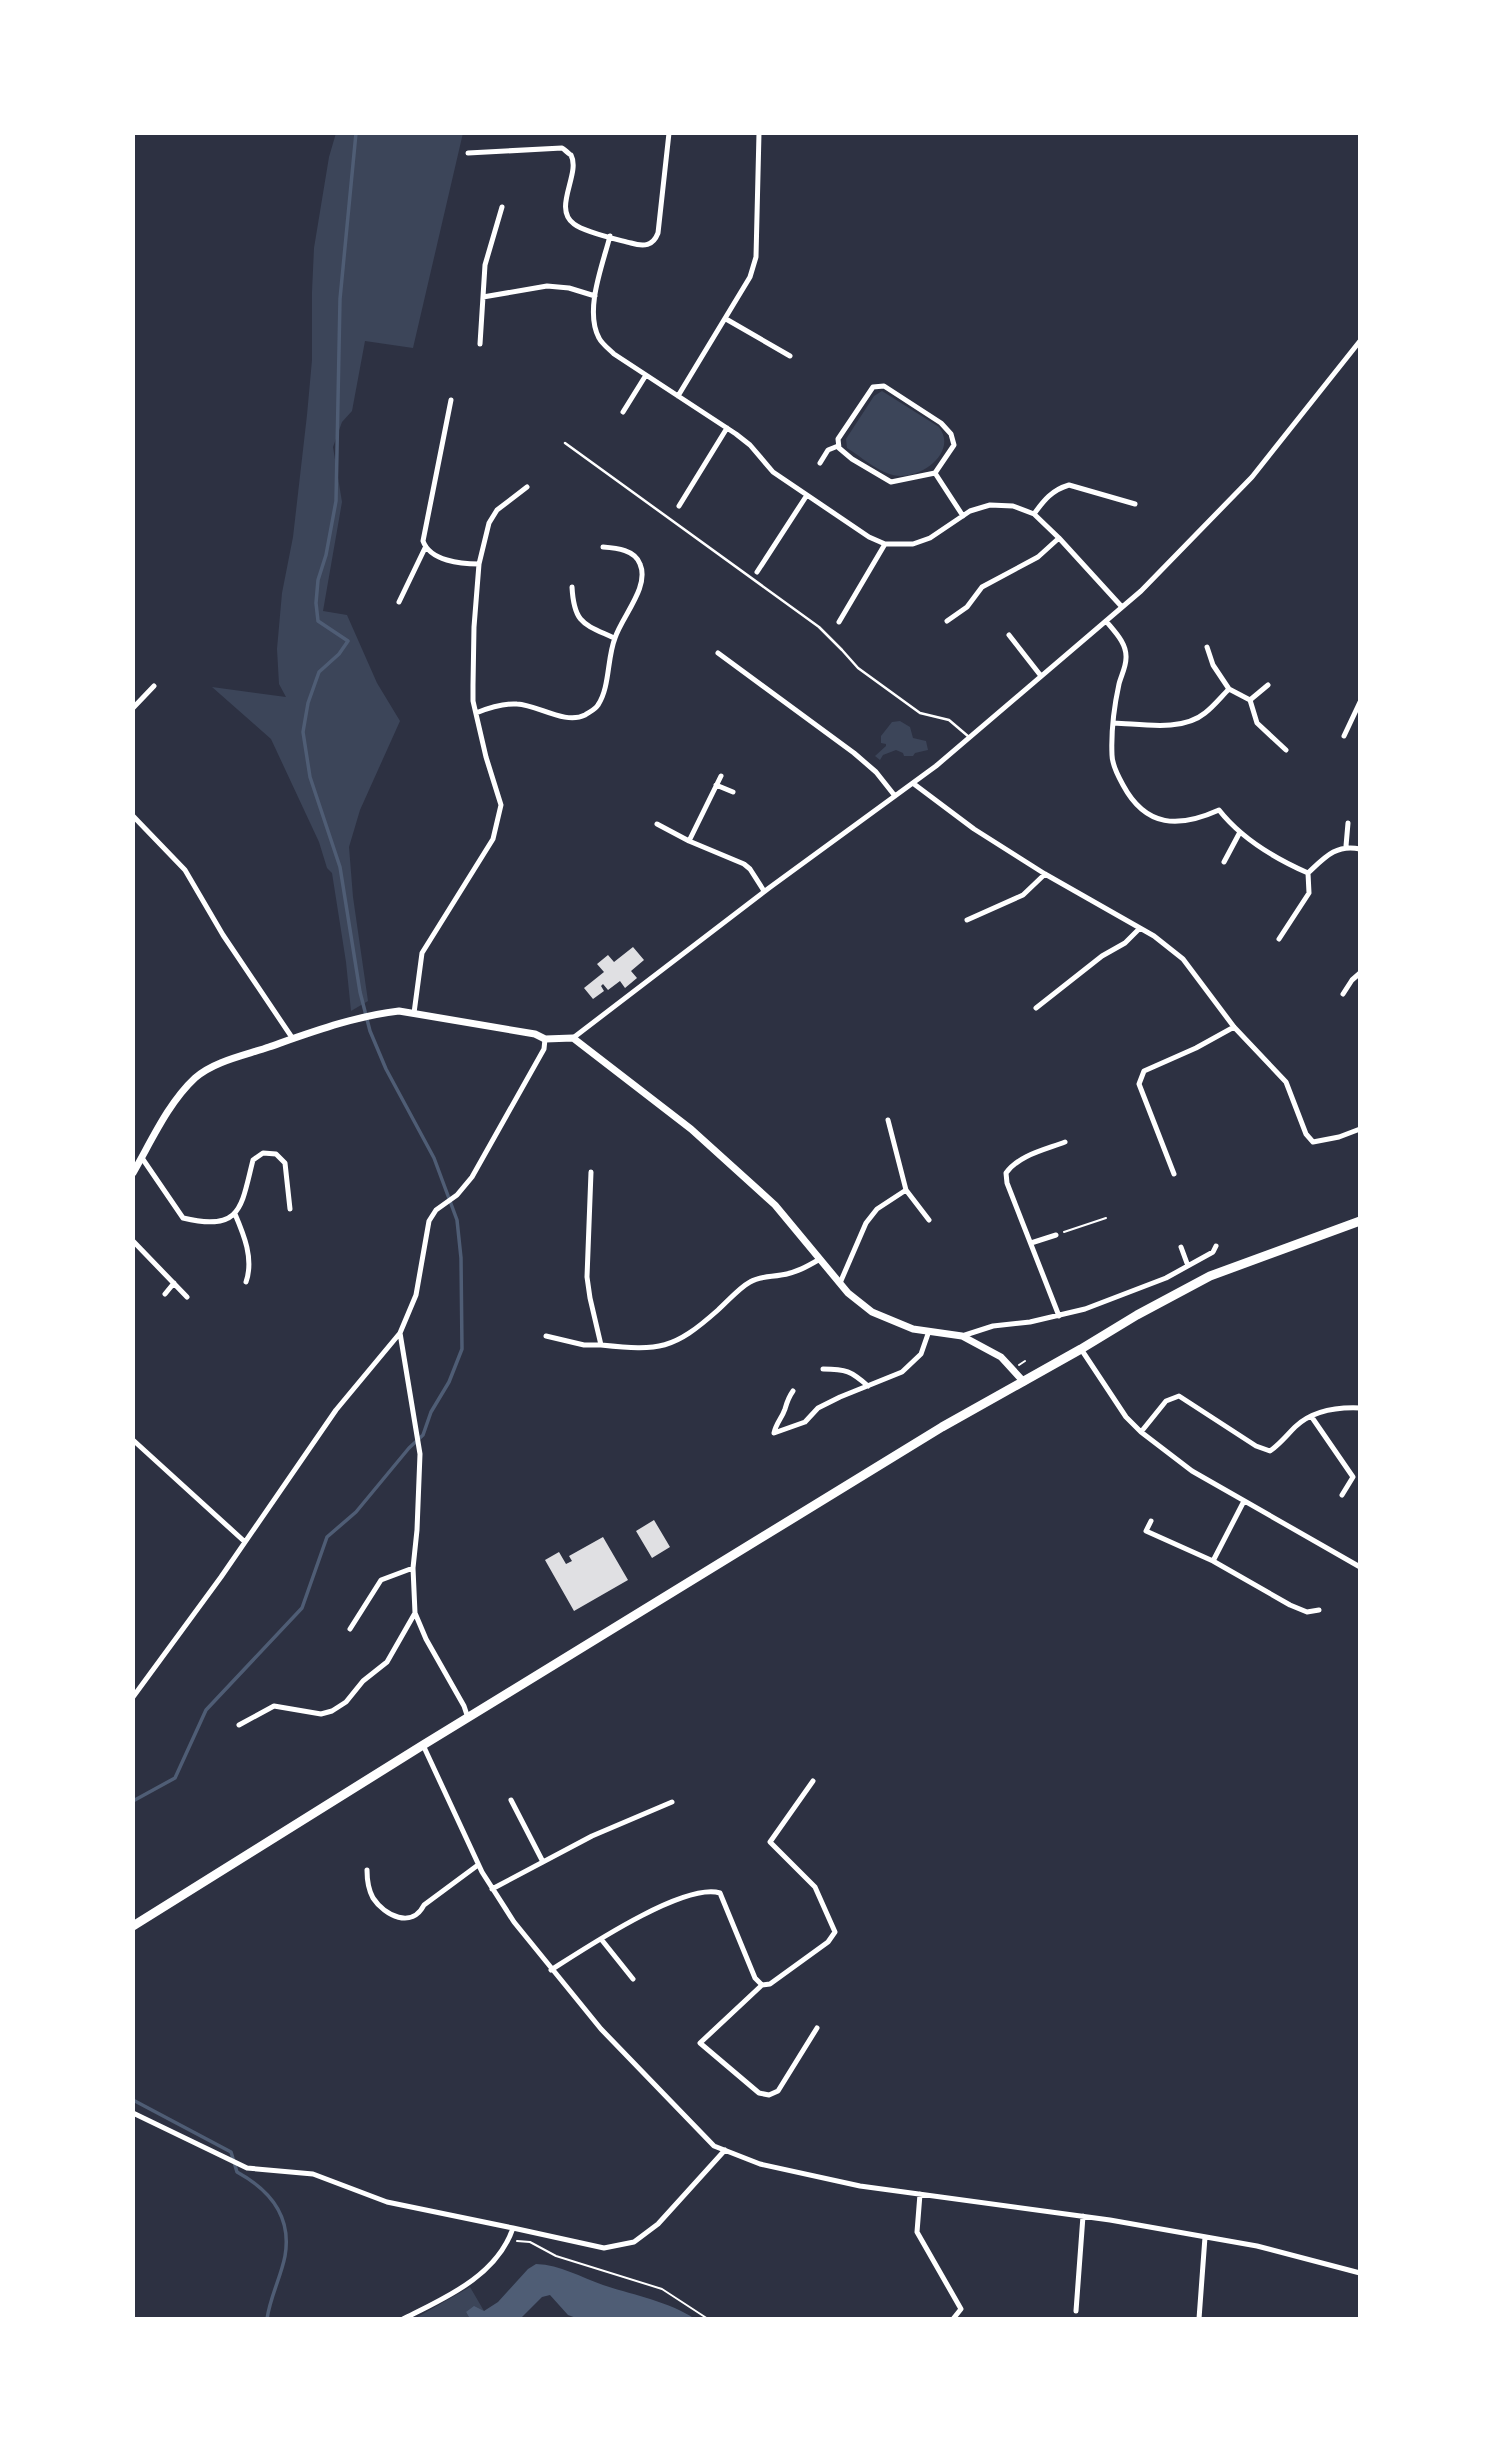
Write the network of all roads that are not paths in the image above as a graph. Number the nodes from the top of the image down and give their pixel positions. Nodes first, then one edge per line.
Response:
1 (669, 133) edge
2 (759, 133) edge
3 (468, 153) dead end
4 (502, 207) dead end
5 (610, 236) junction
6 (596, 296) junction
7 (483, 297) junction
8 (726, 319) junction
9 (1360, 341) edge
10 (480, 344) dead end
11 (790, 356) dead end
12 (646, 375) junction
13 (678, 396) junction
14 (451, 400) dead end
15 (623, 412) dead end
16 (727, 428) junction
17 (565, 443) dead end
18 (838, 446) junction
19 (820, 463) dead end
20 (935, 473) junction
21 (527, 487) dead end
22 (807, 495) junction
23 (1135, 504) dead end
24 (679, 506) dead end
25 (1034, 514) junction
26 (962, 516) junction
27 (1059, 538) junction
28 (885, 544) junction
29 (603, 547) dead end
30 (425, 548) junction
31 (479, 564) junction
32 (757, 572) dead end
33 (572, 587) dead end
34 (399, 602) dead end
35 (1122, 607) junction
36 (947, 621) dead end
37 (1106, 621) junction
38 (839, 622) dead end
39 (1009, 635) dead end
40 (614, 638) junction
41 (1207, 647) dead end
42 (718, 653) dead end
43 (1041, 676) junction
44 (154, 685) dead end
45 (1268, 685) dead end
46 (1229, 689) junction
47 (1250, 700) junction
48 (1360, 702) edge
49 (133, 708) edge
50 (476, 713) junction
51 (1114, 723) junction
52 (1344, 736) dead end
53 (969, 737) junction
54 (1286, 750) dead end
55 (721, 776) dead end
56 (914, 784) junction
57 (716, 785) junction
58 (733, 792) dead end
59 (895, 796) junction
60 (133, 816) edge
61 (1348, 823) dead end
62 (657, 824) dead end
63 (1240, 832) junction
64 (690, 841) junction
65 (1346, 846) junction
66 (1360, 849) edge
67 (1224, 862) dead end
68 (1308, 873) junction
69 (1045, 874) junction
70 (764, 891) junction
71 (967, 920) dead end
72 (1139, 929) junction
73 (1279, 939) dead end
74 (1360, 973) edge
75 (1343, 995) dead end
76 (1036, 1008) dead end
77 (414, 1013) junction
78 (1234, 1027) junction
79 (573, 1038) junction
80 (293, 1039) junction
81 (545, 1040) junction
82 (888, 1120) dead end
83 (1360, 1129) edge
84 (1065, 1142) dead end
85 (142, 1158) junction
86 (133, 1172) edge
87 (591, 1172) dead end
88 (1174, 1174) dead end
89 (906, 1190) junction
90 (290, 1209) dead end
91 (235, 1214) junction
92 (929, 1220) dead end
93 (1360, 1221) edge
94 (1056, 1235) road end
95 (133, 1241) edge
96 (1031, 1243) junction
97 (1216, 1246) dead end
98 (1181, 1247) dead end
99 (820, 1259) junction
100 (1188, 1266) junction
101 (246, 1282) dead end
102 (174, 1283) junction
103 (840, 1283) junction
104 (165, 1294) dead end
105 (187, 1297) dead end
106 (1059, 1316) junction
107 (929, 1331) junction
108 (400, 1333) junction
109 (546, 1336) dead end
110 (962, 1336) junction
111 (601, 1345) junction
112 (1081, 1349) junction
113 (823, 1369) dead end
114 (1024, 1382) junction
115 (868, 1385) junction
116 (793, 1391) dead end
117 (1360, 1408) edge
118 (1311, 1416) junction
119 (1141, 1432) junction
120 (133, 1440) edge
121 (1342, 1495) dead end
122 (1244, 1501) junction
123 (1151, 1521) dead end
124 (245, 1542) junction
125 (1213, 1561) junction
126 (1360, 1567) edge
127 (412, 1568) junction
128 (1319, 1610) dead end
129 (415, 1613) junction
130 (350, 1629) dead end
131 (133, 1698) edge
132 (468, 1718) junction
133 (239, 1725) dead end
134 (423, 1745) junction
135 (813, 1781) dead end
136 (511, 1800) dead end
137 (672, 1802) dead end
138 (543, 1862) junction
139 (478, 1865) junction
140 (367, 1870) dead end
141 (492, 1889) junction
142 (133, 1926) edge
143 (601, 1939) junction
144 (551, 1970) junction
145 (633, 1979) dead end
146 (762, 1985) junction
147 (817, 2028) dead end
148 (133, 2113) edge
149 (724, 2150) junction
150 (920, 2194) junction
151 (1083, 2216) junction
152 (513, 2228) junction
153 (1205, 2237) junction
154 (1360, 2273) edge
155 (1076, 2311) dead end
156 (403, 2319) edge
157 (953, 2319) edge
158 (1199, 2319) edge

1 - 5 street
2 - 8 street
3 - 5 street
4 - 7 street
5 - 6 street
6 - 7 street
6 - 12 street
7 - 10 street
8 - 11 street
8 - 13 street
9 - 35 street
12 - 13 street
12 - 15 street
13 - 16 street
14 - 30 street
16 - 22 street
16 - 24 street
17 - 53 lane
18 - 19 street
18 - 20 street
18 - 20 street
20 - 26 street
21 - 31 street
22 - 28 street
22 - 32 street
23 - 25 street
25 - 26 street
25 - 27 street
26 - 28 street
27 - 35 street
27 - 36 street
28 - 38 street
29 - 40 street
30 - 31 street
30 - 34 street
31 - 50 street
33 - 40 street
35 - 37 street
37 - 43 street
37 - 51 street
39 - 43 street
40 - 50 street
41 - 46 street
42 - 59 street
43 - 53 street
44 - 49 street
45 - 47 street
46 - 47 street
46 - 51 street
47 - 54 street
48 - 52 street
50 - 77 street
51 - 63 street
53 - 56 street
55 - 57 street
56 - 59 street
56 - 69 street
57 - 58 street
57 - 64 street
59 - 70 street
60 - 80 street
61 - 65 street
62 - 64 street
63 - 67 street
63 - 68 street
64 - 70 street
65 - 66 street
65 - 68 street
68 - 73 street
69 - 71 street
69 - 72 street
70 - 79 street
72 - 76 street
72 - 78 street
74 - 75 street
77 - 80 street
77 - 81 street
78 - 83 street
78 - 88 street
79 - 81 street
79 - 99 street
80 - 85 street
81 - 108 street
82 - 89 street
84 - 96 street
85 - 86 street
85 - 91 street
87 - 111 street
89 - 92 street
89 - 103 street
90 - 91 street
91 - 101 street
93 - 112 highway
94 - 96 street
95 - 102 street
96 - 106 street
97 - 100 street
98 - 100 street
99 - 103 street
99 - 111 street
100 - 106 street
102 - 104 street
102 - 105 street
103 - 107 street
106 - 110 street
107 - 110 street
107 - 115 street
108 - 124 street
108 - 127 street
109 - 111 street
110 - 114 street
112 - 114 highway
112 - 119 street
113 - 115 street
114 - 132 highway
115 - 116 street
117 - 118 street
118 - 119 street
118 - 121 street
119 - 122 street
120 - 124 street
122 - 125 street
122 - 126 street
123 - 125 street
124 - 131 street
125 - 128 street
127 - 129 street
127 - 130 street
129 - 132 street
129 - 133 street
132 - 134 highway
134 - 139 street
134 - 142 highway
135 - 146 street
136 - 138 street
137 - 138 street
138 - 141 street
139 - 140 street
139 - 141 street
141 - 144 street
143 - 144 street
143 - 145 street
143 - 146 street
144 - 149 street
146 - 147 street
148 - 152 street
149 - 150 street
149 - 152 street
150 - 151 street
150 - 157 street
151 - 153 street
151 - 155 street
152 - 156 street
153 - 154 street
153 - 158 street

